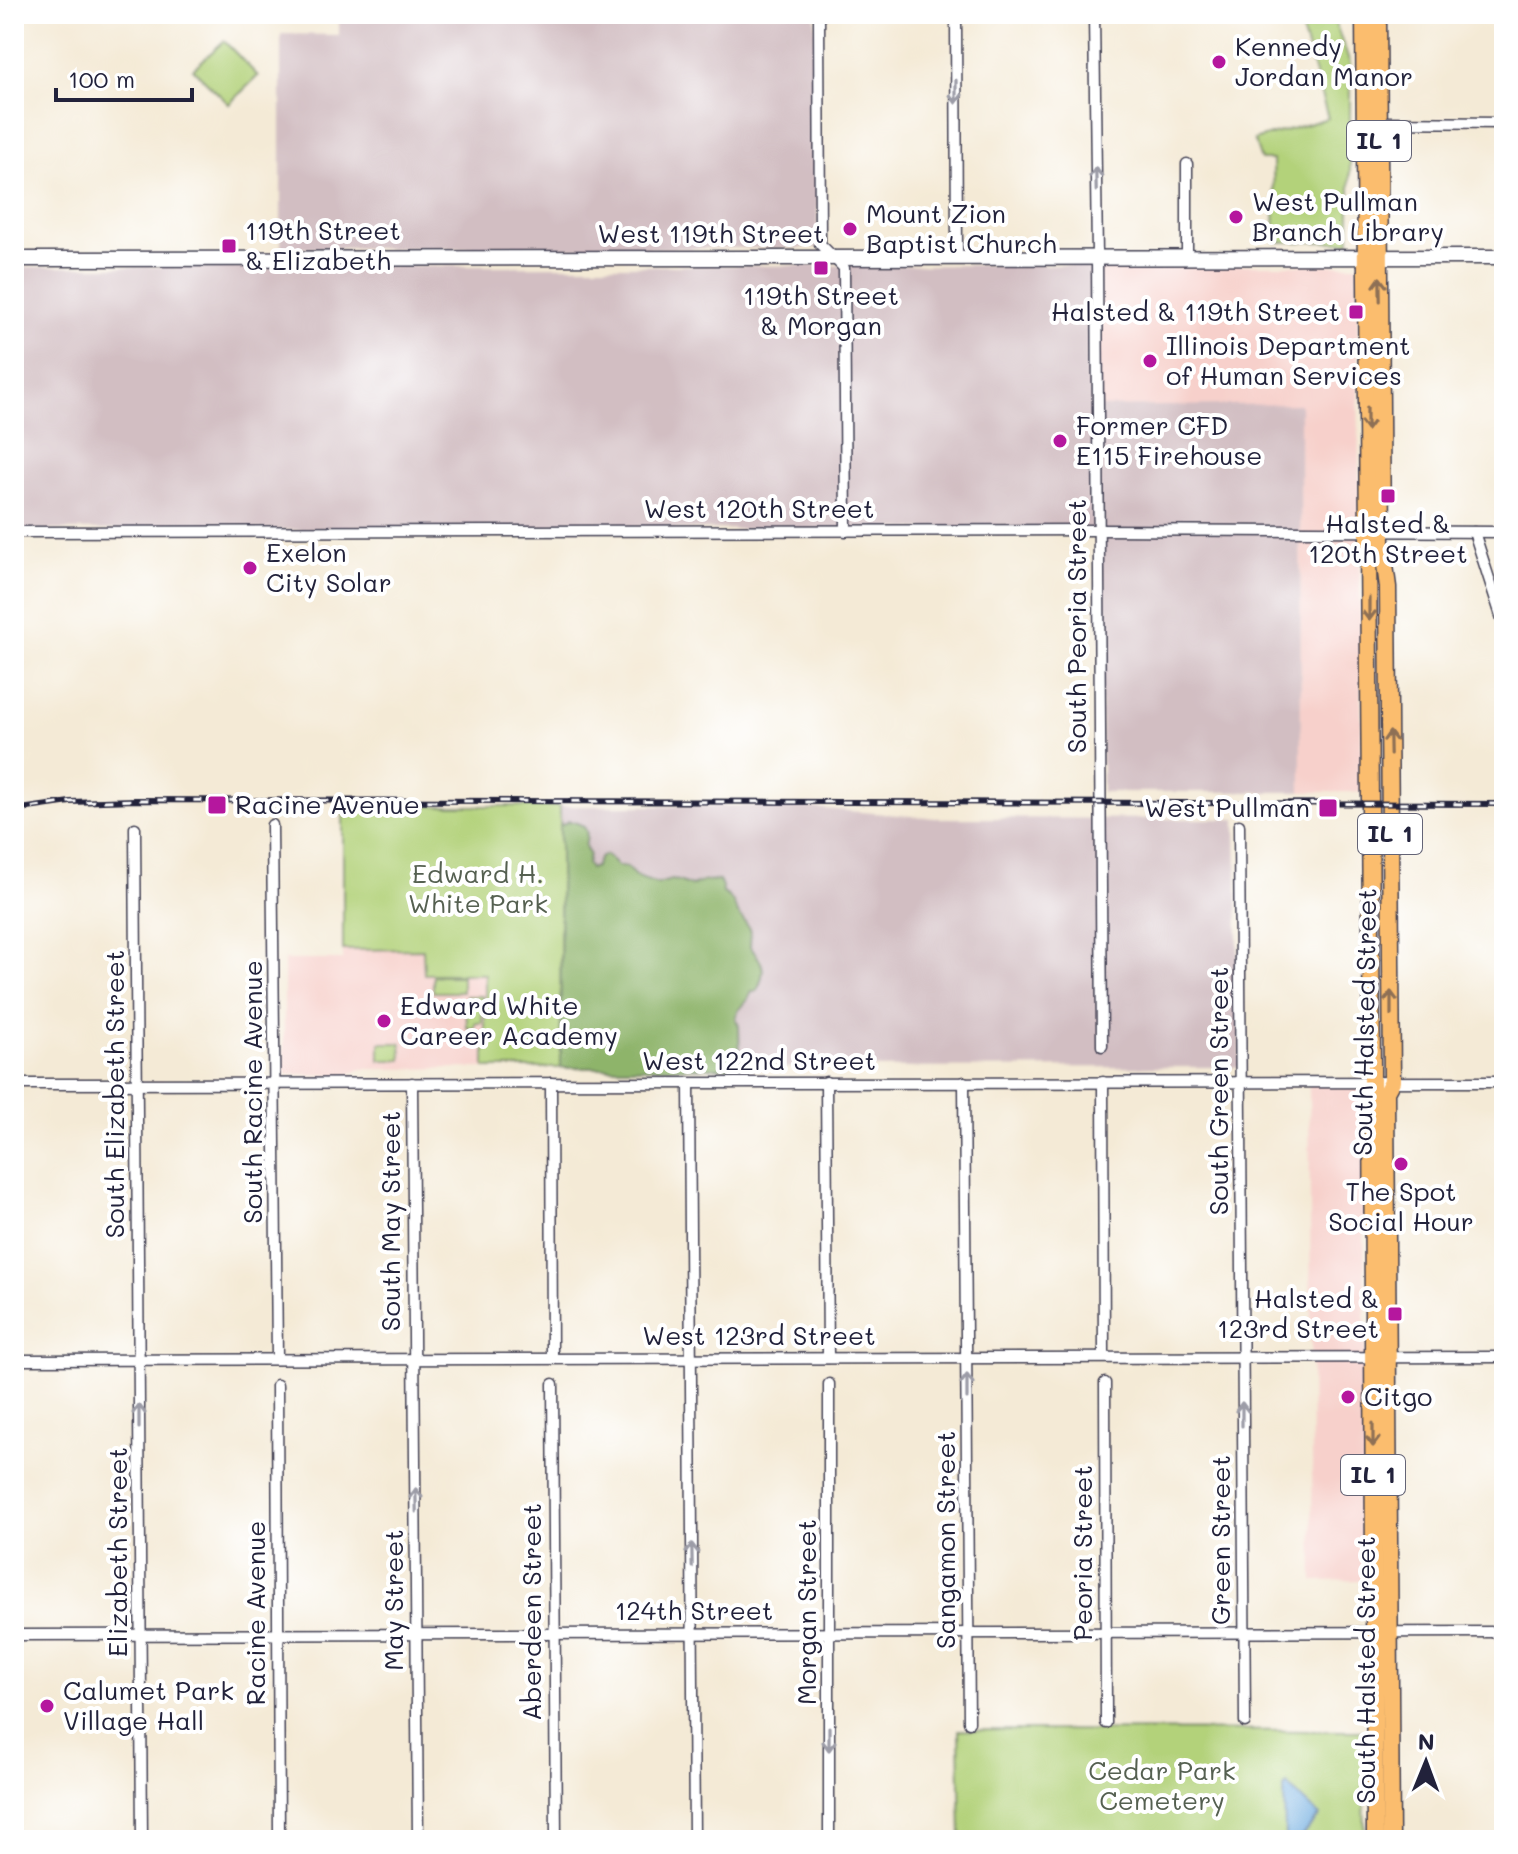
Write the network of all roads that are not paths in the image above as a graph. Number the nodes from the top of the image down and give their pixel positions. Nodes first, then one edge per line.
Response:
1 (819, 14) edge
2 (956, 14) edge
3 (1094, 14) edge
4 (1364, 14) edge
5 (1378, 14) edge
6 (1378, 122) junction
7 (1504, 123) edge
8 (1187, 164) dead end
9 (957, 257) junction
10 (1097, 257) junction
11 (1187, 257) junction
12 (1372, 257) junction
13 (1504, 257) edge
14 (833, 258) junction
15 (14, 259) edge
16 (1098, 530) junction
17 (846, 531) junction
18 (1375, 531) junction
19 (14, 532) edge
20 (1474, 532) junction
21 (1504, 532) edge
22 (1504, 625) edge
23 (272, 825) dead end
24 (1239, 825) dead end
25 (135, 828) dead end
26 (1102, 1046) dead end
27 (1372, 1081) junction
28 (1392, 1081) junction
29 (826, 1082) junction
30 (964, 1082) junction
31 (1103, 1082) junction
32 (1241, 1082) junction
33 (1504, 1082) edge
34 (275, 1083) junction
35 (412, 1083) junction
36 (551, 1083) junction
37 (689, 1083) junction
38 (14, 1084) edge
39 (137, 1084) junction
40 (967, 1357) junction
41 (1104, 1357) junction
42 (1242, 1357) junction
43 (1380, 1357) junction
44 (1504, 1357) edge
45 (552, 1358) junction
46 (828, 1358) junction
47 (277, 1359) junction
48 (414, 1359) junction
49 (690, 1359) junction
50 (14, 1360) edge
51 (138, 1360) junction
52 (1105, 1383) dead end
53 (553, 1384) dead end
54 (829, 1384) dead end
55 (277, 1385) dead end
56 (969, 1632) junction
57 (1105, 1632) junction
58 (1244, 1632) junction
59 (1382, 1632) junction
60 (1504, 1632) edge
61 (554, 1633) junction
62 (692, 1633) junction
63 (830, 1633) junction
64 (141, 1634) junction
65 (278, 1634) junction
66 (417, 1634) junction
67 (14, 1635) edge
68 (969, 1722) dead end
69 (1245, 1722) dead end
70 (1106, 1723) dead end
71 (142, 1840) edge
72 (279, 1840) edge
73 (418, 1840) edge
74 (556, 1840) edge
75 (694, 1840) edge
76 (829, 1840) edge
77 (1375, 1840) edge
78 (1391, 1840) edge

1 - 14 street
2 -> 9 street
10 -> 3 street, South Peoria Street
4 - 12 main road, South Halsted Street / IL 1
5 - 6 main road, South Halsted Street / IL 1
6 - 7 street
6 - 12 main road, South Halsted Street / IL 1
8 - 11 street
9 - 10 street, West 119th Street
9 - 14 street, West 119th Street
10 - 11 street, West 119th Street
10 - 16 street, South Peoria Street
11 - 12 street, West 119th Street
12 - 13 street, West 119th Street
12 - 18 main road, South Halsted Street / IL 1
14 - 15 street, West 119th Street
14 - 17 street
16 - 17 street, West 120th Street
16 - 18 street, West 120th Street
16 - 26 street, South Peoria Street
17 - 19 street, West 120th Street
18 - 20 street, West 120th Street
18 -> 27 main road, South Halsted Street / IL 1
28 -> 18 main road, South Halsted Street / IL 1
20 - 21 street, West 120th Street
20 - 22 street
23 - 34 street, South Racine Avenue
24 - 32 street, South Green Street
25 - 39 street, South Elizabeth Street
27 - 28 street, West 122nd Street
27 - 32 street, West 122nd Street
27 - 43 main road, South Halsted Street / IL 1
28 - 33 street, West 122nd Street
28 - 43 main road, South Halsted Street / IL 1
29 - 30 street, West 122nd Street
29 - 37 street, West 122nd Street
29 - 46 street
30 - 31 street, West 122nd Street
30 - 40 street, Sangamon Street
31 - 32 street, West 122nd Street
31 - 41 street
32 - 42 street, South Green Street
34 - 35 street, West 122nd Street
34 - 39 street, West 122nd Street
34 - 47 street, South Racine Avenue
35 - 36 street, West 122nd Street
35 - 48 street, South May Street
36 - 37 street, West 122nd Street
36 - 45 street
37 - 49 street
38 - 39 street, West 122nd Street
39 - 51 street, South Elizabeth Street
40 - 41 street, West 123rd Street
40 - 46 street, West 123rd Street
56 -> 40 street, Sangamon Street
41 - 42 street, West 123rd Street
42 - 43 street, West 123rd Street
58 -> 42 street, Green Street
43 - 44 street, West 123rd Street
43 - 59 main road, South Halsted Street / IL 1
45 - 48 street, West 123rd Street
45 - 49 street, West 123rd Street
46 - 49 street, West 123rd Street
47 - 48 street, West 123rd Street
47 - 51 street, West 123rd Street
66 -> 48 street, May Street
62 -> 49 street
50 - 51 street, West 123rd Street
64 -> 51 street, Elizabeth Street
52 - 57 street, Peoria Street
53 - 61 street, Aberdeen Street
54 - 63 street, Morgan Street
55 - 65 street, Racine Avenue
56 - 57 street, 124th Street
56 - 63 street, 124th Street
56 - 68 street, Sangamon Street
57 - 58 street, 124th Street
57 - 70 street, Peoria Street
58 - 59 street, 124th Street
58 - 69 street, Green Street
59 - 60 street, 124th Street
59 - 77 main road, South Halsted Street / IL 1
59 - 78 main road, South Halsted Street / IL 1
61 - 62 street, 124th Street
61 - 66 street, 124th Street
61 - 74 street, Aberdeen Street
62 - 63 street, 124th Street
62 - 75 street
63 -> 76 street, Morgan Street
64 - 65 street, 124th Street
64 - 67 street, 124th Street
64 - 71 street, Elizabeth Street
65 - 66 street, 124th Street
65 - 72 street, Racine Avenue
66 - 73 street, May Street

